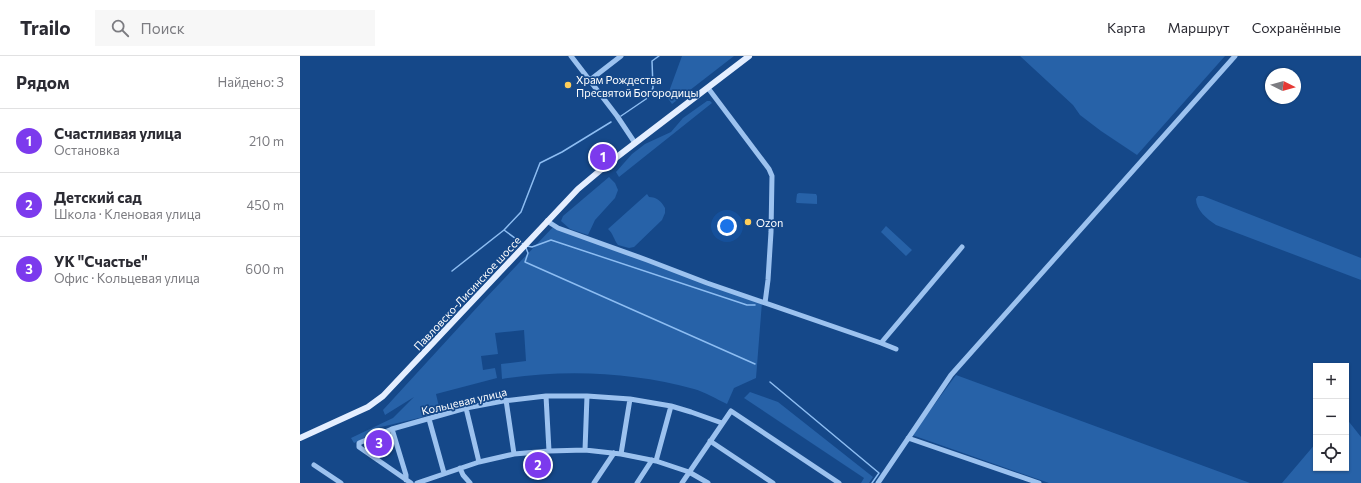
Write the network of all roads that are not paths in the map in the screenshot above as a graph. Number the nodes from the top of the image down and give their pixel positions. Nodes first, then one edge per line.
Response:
1 (571, 56) edge
2 (621, 56) edge
3 (750, 56) edge
4 (1235, 56) edge
5 (590, 80) junction
6 (708, 88) junction
7 (635, 143) junction
8 (547, 221) junction
9 (962, 247) dead end
10 (765, 303) junction
11 (881, 343) junction
12 (896, 349) dead end
13 (546, 396) junction
14 (587, 396) junction
15 (630, 399) junction
16 (506, 400) junction
17 (671, 406) junction
18 (466, 408) junction
19 (429, 419) junction
20 (722, 423) junction
21 (392, 429) junction
22 (300, 438) edge
23 (908, 438) junction
24 (710, 441) junction
25 (585, 450) junction
26 (549, 451) junction
27 (614, 453) junction
28 (514, 454) junction
29 (621, 454) junction
30 (654, 460) junction
31 (479, 462) junction
32 (314, 465) dead end
33 (460, 468) junction
34 (689, 472) junction
35 (444, 473) junction
36 (406, 480) junction
37 (340, 483) edge
38 (411, 483) edge
39 (417, 483) edge
40 (470, 483) edge
41 (594, 483) edge
42 (637, 483) edge
43 (682, 483) edge
44 (708, 483) edge
45 (773, 483) edge
46 (839, 483) edge
47 (878, 483) edge
48 (1039, 483) edge

1 - 5 street
2 - 5 street
3 - 6 main road, Павловско-Лисинское шоссе
4 - 23 street
5 - 7 street
6 - 7 main road, Павловско-Лисинское шоссе
6 - 10 street
7 - 8 main road, Павловско-Лисинское шоссе
8 - 10 street
8 - 22 main road, Павловско-Лисинское шоссе
9 - 11 street
10 - 11 street
11 - 12 street
13 - 14 street, Кольцевая улица
13 - 16 street, Кольцевая улица
13 - 26 street
14 - 15 street, Кольцевая улица
14 - 25 street
15 - 17 street, Кольцевая улица
15 - 29 street
16 - 18 street, Кольцевая улица
16 - 28 street
17 - 20 street, Кольцевая улица
17 - 30 street
18 - 19 street, Кольцевая улица
18 - 31 street
19 - 21 street, Кольцевая улица
19 - 35 street
20 - 24 street
20 - 46 street
21 - 36 street
21 - 36 street, Кольцевая улица
23 - 47 street
23 - 48 street
24 - 34 street
24 - 45 street
25 - 26 street
25 - 27 street
26 - 28 street
27 - 29 street
27 - 41 street
28 - 31 street
29 - 30 street
30 - 34 street
30 - 42 street
31 - 33 street
32 - 37 street
33 - 35 street
33 - 40 street
34 - 43 street
34 - 44 street
35 - 39 street
36 - 38 street

